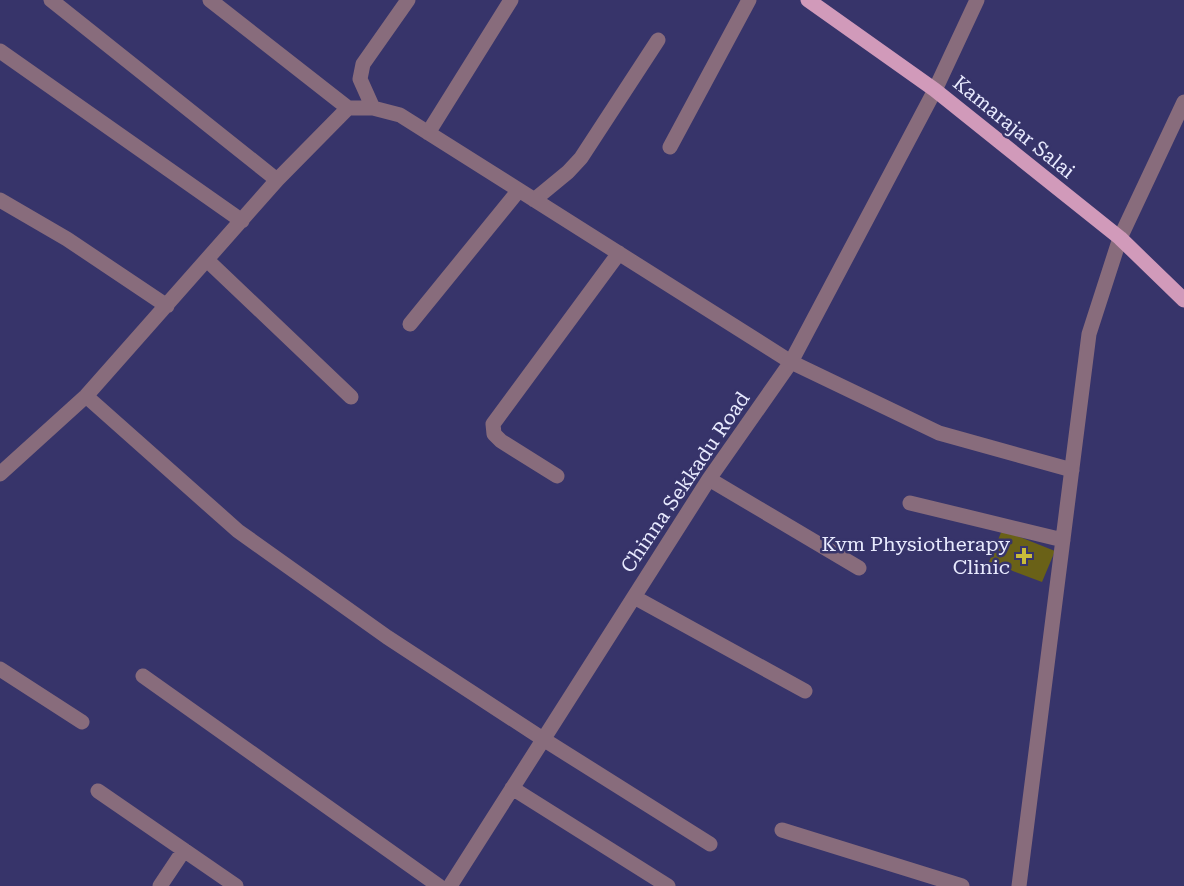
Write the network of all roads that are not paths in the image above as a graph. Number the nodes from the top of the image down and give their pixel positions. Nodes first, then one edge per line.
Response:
1 (51, 0) edge
2 (210, 0) edge
3 (408, 0) edge
4 (511, 0) edge
5 (749, 0) edge
6 (808, 0) edge
7 (977, 0) edge
8 (658, 40) dead end
9 (0, 51) edge
10 (935, 90) junction
11 (1184, 102) edge
12 (348, 108) junction
13 (373, 108) junction
14 (428, 133) junction
15 (670, 147) dead end
16 (278, 180) junction
17 (519, 190) junction
18 (0, 200) edge
19 (534, 200) junction
20 (242, 221) junction
21 (1120, 238) junction
22 (619, 254) junction
23 (207, 260) junction
24 (1184, 300) edge
25 (167, 306) junction
26 (410, 324) dead end
27 (791, 362) junction
28 (86, 396) junction
29 (351, 397) dead end
30 (1072, 470) junction
31 (0, 474) edge
32 (558, 476) dead end
33 (709, 479) junction
34 (910, 503) dead end
35 (1062, 540) junction
36 (859, 568) dead end
37 (634, 597) junction
38 (0, 669) edge
39 (143, 676) dead end
40 (805, 691) dead end
41 (82, 722) dead end
42 (543, 740) junction
43 (512, 788) junction
44 (98, 791) dead end
45 (782, 830) dead end
46 (710, 844) dead end
47 (184, 850) junction
48 (160, 886) edge
49 (236, 886) edge
50 (439, 886) edge
51 (450, 886) edge
52 (668, 886) edge
53 (962, 886) edge
54 (1018, 886) edge

1 - 16 street
2 - 12 street
3 - 13 street
4 - 14 street
5 - 15 street
6 - 10 main road, Kamarajar Salai
7 - 10 street, Chinna Sekkadu Road
8 - 19 street
9 - 20 street
10 - 21 main road, Kamarajar Salai
10 - 27 street, Chinna Sekkadu Road
11 - 21 street
12 - 13 street
12 - 16 street
13 - 14 street
14 - 17 street
16 - 20 street
17 - 19 street
17 - 26 street
18 - 25 street
19 - 22 street
20 - 23 street
21 - 24 main road, Kamarajar Salai
21 - 30 street
22 - 27 street
22 - 32 street
23 - 25 street
23 - 29 street
25 - 28 street
27 - 30 street
27 - 33 street, Chinna Sekkadu Road
28 - 31 street
28 - 42 street
30 - 35 street
33 - 36 street
33 - 37 street, Chinna Sekkadu Road
34 - 35 street
35 - 54 street
37 - 40 street
37 - 42 street, Chinna Sekkadu Road
38 - 41 street
39 - 50 street
42 - 43 street, Chinna Sekkadu Road
42 - 46 street
43 - 51 street, Chinna Sekkadu Road
43 - 52 street
44 - 47 street
45 - 53 street
47 - 48 street
47 - 49 street

